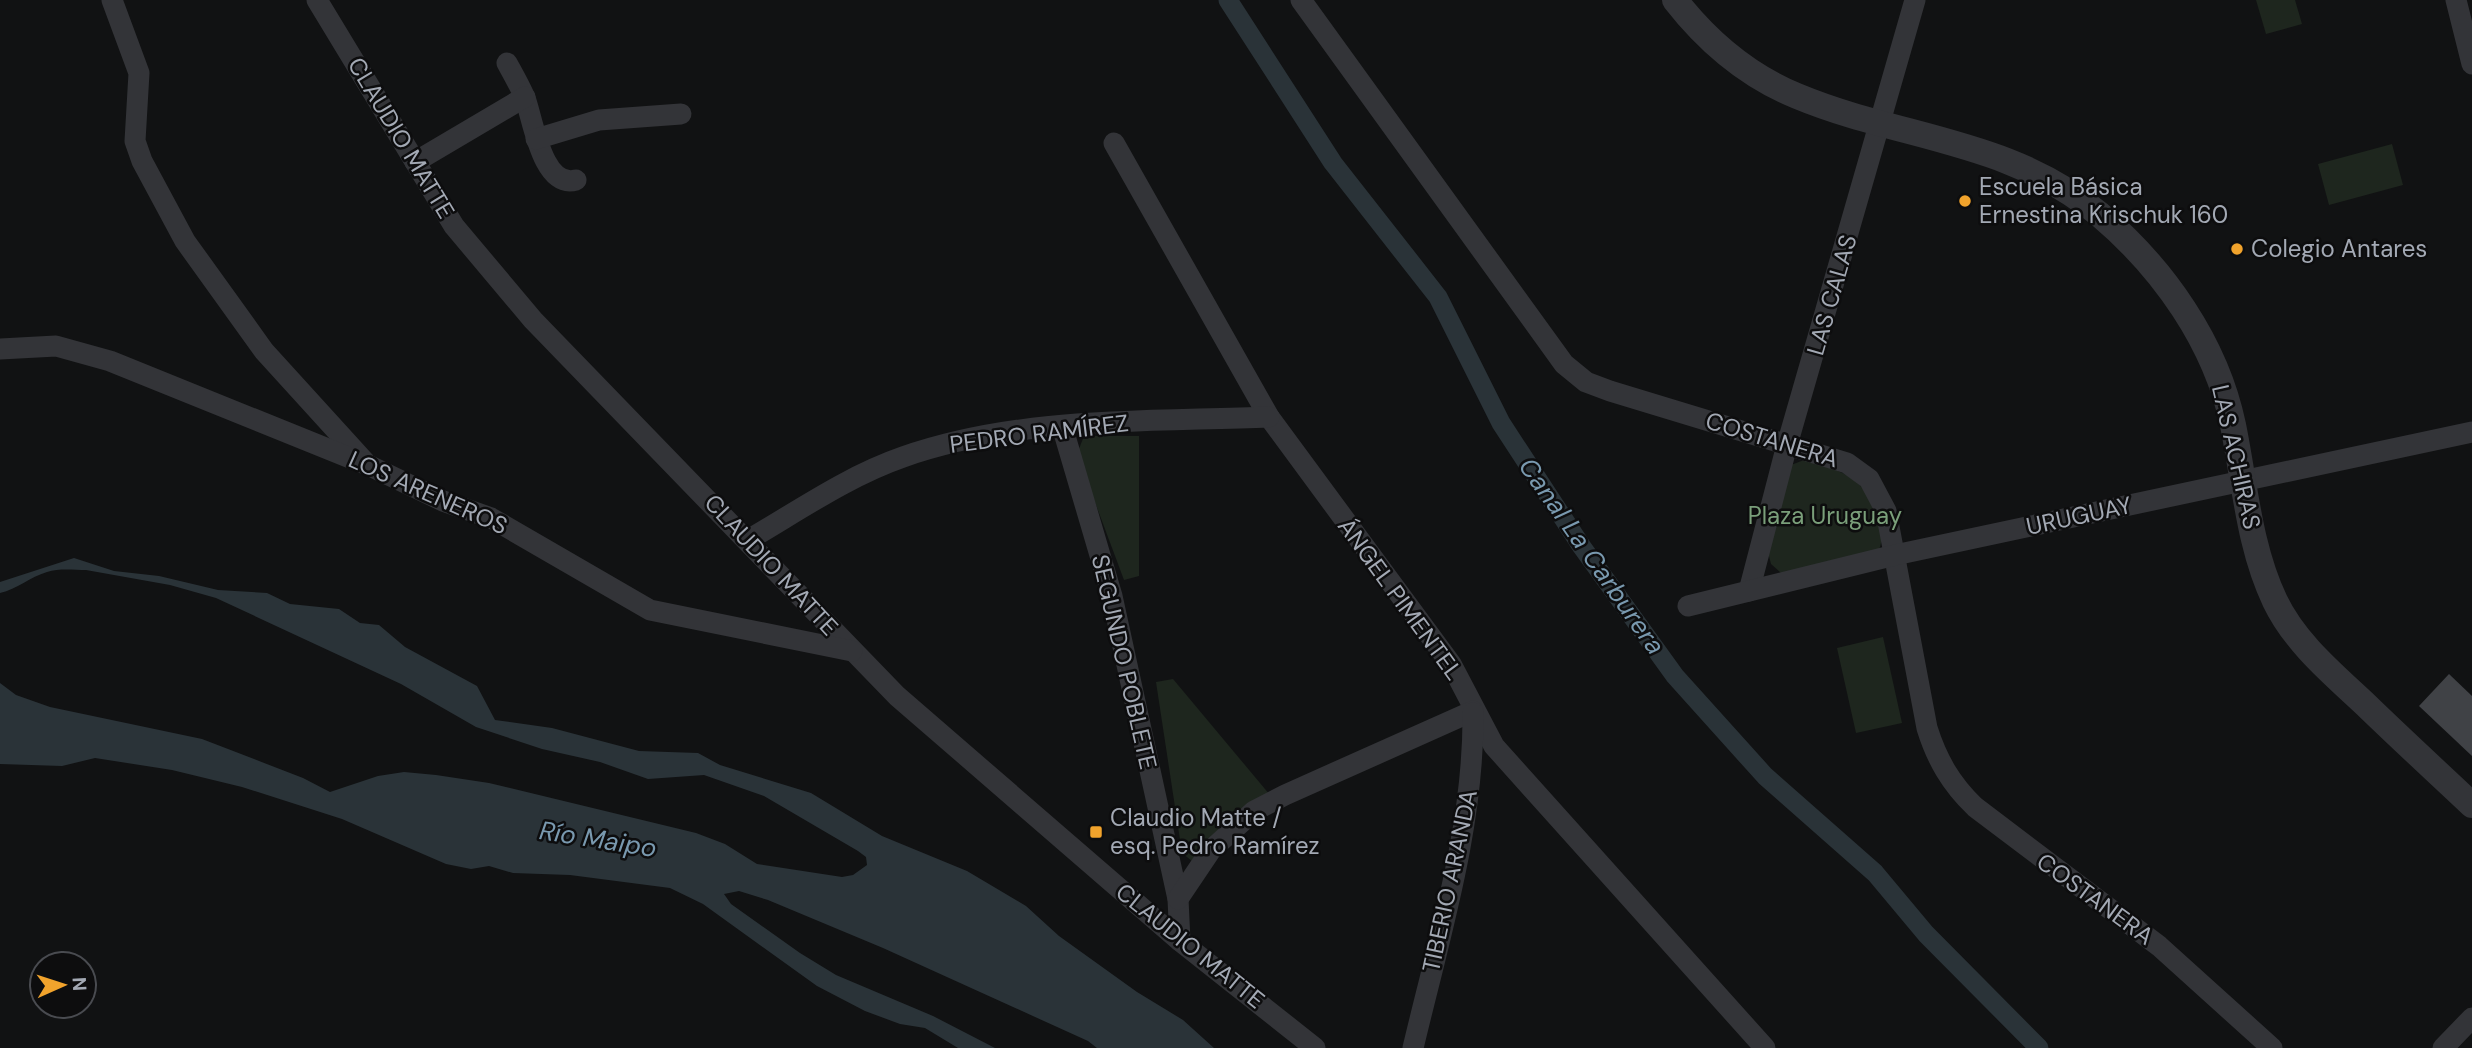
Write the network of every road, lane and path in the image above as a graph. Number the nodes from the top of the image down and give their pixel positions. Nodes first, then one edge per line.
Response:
1 (112, 0) edge
2 (317, 0) edge
3 (1301, 0) edge
4 (1675, 0) edge
5 (1915, 0) edge
6 (2456, 0) edge
7 (507, 63) dead end
8 (2472, 64) edge
9 (525, 97) junction
10 (681, 114) dead end
11 (1882, 123) junction
12 (536, 139) junction
13 (1114, 143) dead end
14 (415, 162) junction
15 (576, 180) dead end
16 (0, 349) edge
17 (1269, 417) junction
18 (1062, 426) junction
19 (2472, 432) edge
20 (1787, 445) junction
21 (370, 466) junction
22 (2242, 483) junction
23 (748, 540) junction
24 (1895, 555) junction
25 (1749, 591) junction
26 (1688, 606) dead end
27 (852, 651) junction
28 (1473, 711) junction
29 (2472, 805) edge
30 (1178, 899) junction
31 (1180, 941) junction
32 (2472, 1018) edge
33 (1315, 1048) edge
34 (1413, 1048) edge
35 (1765, 1048) edge
36 (2272, 1048) edge
37 (2443, 1048) edge

1 - 21 street
2 - 14 street, CLAUDIO MATTE
3 - 20 street, COSTANERA
4 - 11 street, LAS ACHIRAS
5 - 11 street, LAS CALAS
6 - 8 street
7 - 9 street
9 - 12 street
9 - 14 street
10 - 12 street
11 - 20 street, LAS CALAS
11 - 22 street, LAS ACHIRAS
12 - 15 street
13 - 17 street, ÁNGEL PIMENTEL
14 - 23 street, CLAUDIO MATTE
16 - 21 street, LOS ARENEROS
17 - 18 street, PEDRO RAMÍREZ
17 - 28 street, ÁNGEL PIMENTEL
18 - 23 street, PEDRO RAMÍREZ
18 - 30 street, SEGUNDO POBLETE
19 - 22 street, URUGUAY
20 - 24 street, COSTANERA
20 - 25 street, LAS CALAS
21 - 27 street, LOS ARENEROS
22 - 24 street, URUGUAY
22 - 29 street, LAS ACHIRAS
23 - 27 street, CLAUDIO MATTE
24 - 25 street, URUGUAY
24 - 36 street, COSTANERA
25 - 26 street, URUGUAY
27 - 31 street, CLAUDIO MATTE
28 - 30 street
28 - 34 street, TIBERIO ARANDA
28 - 35 street, ÁNGEL PIMENTEL
30 - 31 street, SEGUNDO POBLETE
31 - 33 street, CLAUDIO MATTE
32 - 37 street

